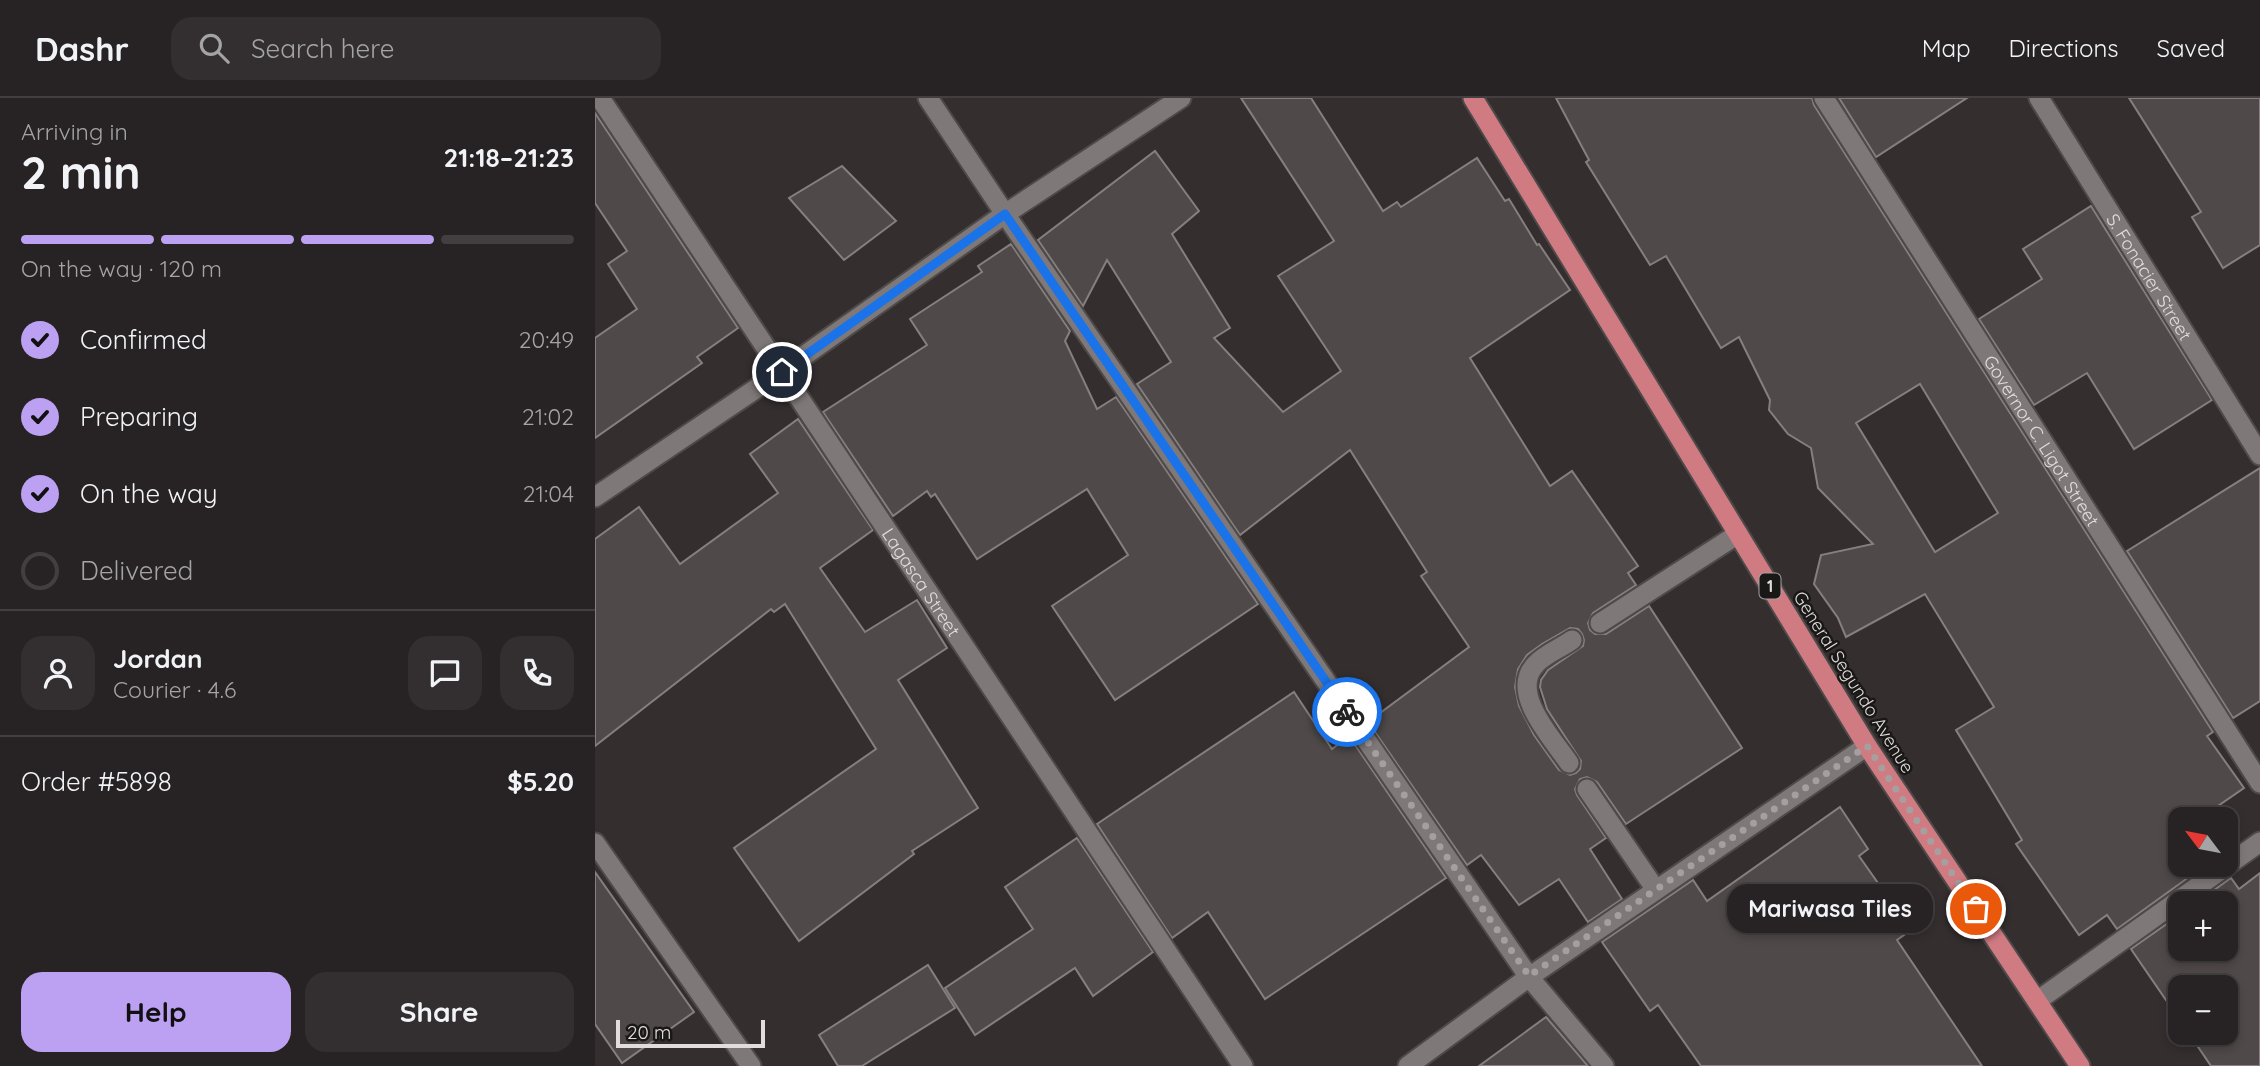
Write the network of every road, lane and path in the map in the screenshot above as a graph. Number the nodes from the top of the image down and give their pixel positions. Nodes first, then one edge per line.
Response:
1 (600, 98) edge
2 (928, 98) edge
3 (1181, 98) edge
4 (1473, 98) edge
5 (1823, 98) edge
6 (2039, 98) edge
7 (1005, 214) junction
8 (782, 372) junction
9 (2260, 455) edge
10 (595, 497) edge
11 (1738, 534) junction
12 (1600, 623) dead end
13 (1572, 640) dead end
14 (1867, 746) junction
15 (1569, 763) dead end
16 (2260, 783) edge
17 (1587, 789) dead end
18 (2260, 842) edge
19 (595, 843) edge
20 (1656, 890) junction
21 (1529, 976) junction
22 (2037, 1001) junction
23 (751, 1066) edge
24 (1243, 1066) edge
25 (1408, 1066) edge
26 (1604, 1066) edge
27 (2080, 1066) edge

1 - 8 street, Lagasca Street
2 - 7 street
3 - 7 street
4 - 11 highway, General Segundo Avenue / 1
5 - 16 street, Governor C. Ligot Street
6 - 9 street, S. Fonacier Street
7 - 8 street
7 - 21 street
8 - 10 street
8 - 24 street, Lagasca Street
11 - 12 street
11 - 14 highway, General Segundo Avenue / 1
13 - 15 street
14 - 20 street
14 - 22 highway, General Segundo Avenue / 1
17 - 20 street
18 - 22 street
19 - 23 street
20 - 21 street
21 - 25 street
21 - 26 street
22 - 27 highway, General Segundo Avenue / 1

